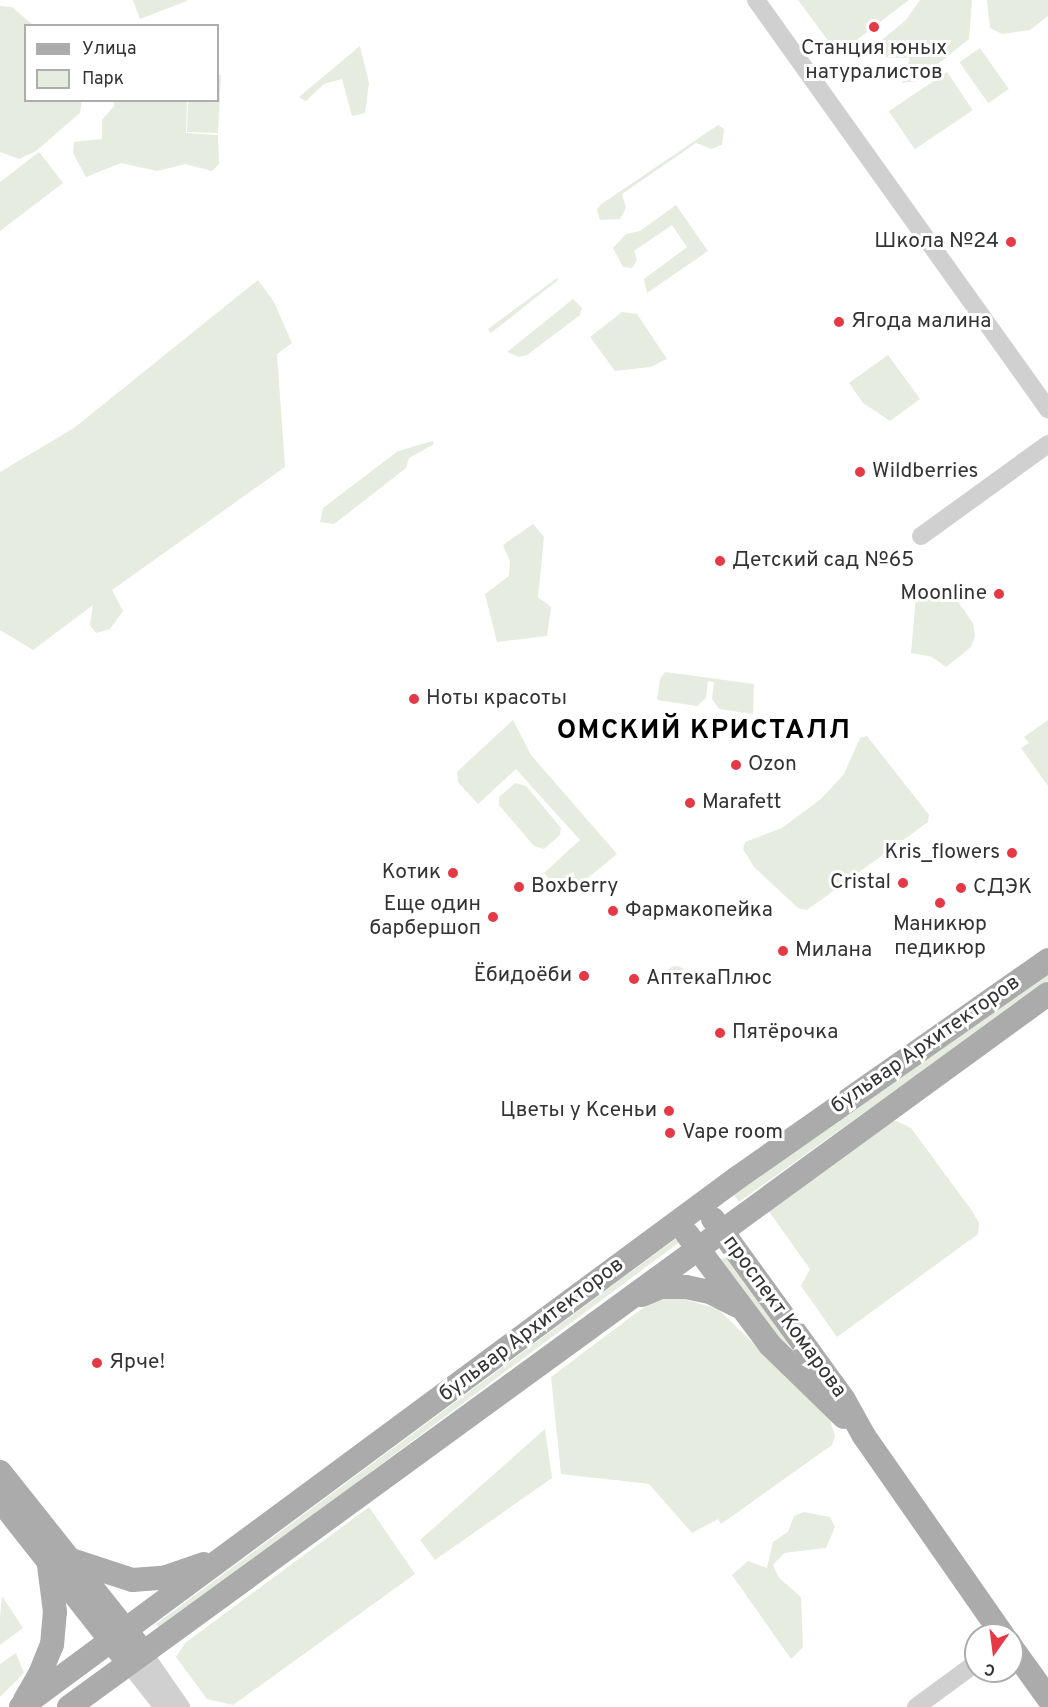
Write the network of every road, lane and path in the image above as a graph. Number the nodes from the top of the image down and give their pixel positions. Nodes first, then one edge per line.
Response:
1 (756, 0) edge
2 (1048, 409) edge
3 (1048, 444) edge
4 (921, 536) dead end
5 (1048, 960) edge
6 (1048, 994) edge
7 (702, 1204) junction
8 (678, 1222) junction
9 (721, 1230) junction
10 (697, 1248) junction
11 (618, 1305) junction
12 (741, 1309) junction
13 (862, 1432) junction
14 (0, 1472) edge
15 (0, 1500) edge
16 (237, 1550) junction
17 (60, 1561) junction
18 (995, 1623) edge
19 (120, 1637) junction
20 (137, 1659) junction
21 (1024, 1665) edge
22 (964, 1673) edge
23 (1048, 1698) edge
24 (21, 1707) edge
25 (69, 1707) edge
26 (163, 1707) edge
27 (181, 1707) edge
28 (916, 1707) edge

1 - 2 street
3 - 4 street
5 - 7 main road, бульвар Архитекторов
6 - 9 main road, бульвар Архитекторов
7 - 8 main road, бульвар Архитекторов
7 - 9 main road, проспект Комарова
8 - 10 main road, проспект Комарова
8 - 16 main road, бульвар Архитекторов
9 - 10 main road, бульвар Архитекторов
9 - 13 main road, проспект Комарова
10 - 11 main road, бульвар Архитекторов
10 - 12 main road, проспект Комарова
11 - 12 main road
11 - 20 main road, бульвар Архитекторов
12 - 13 main road, проспект Комарова
13 - 18 main road, проспект Комарова
14 - 17 main road
15 - 17 main road
16 - 17 main road
16 - 19 main road, бульвар Архитекторов
17 - 19 main road
17 - 24 main road
19 - 20 main road
19 - 24 main road, бульвар Архитекторов
20 - 25 main road, бульвар Архитекторов
20 - 26 street
20 - 27 street
21 - 23 main road
22 - 28 street

